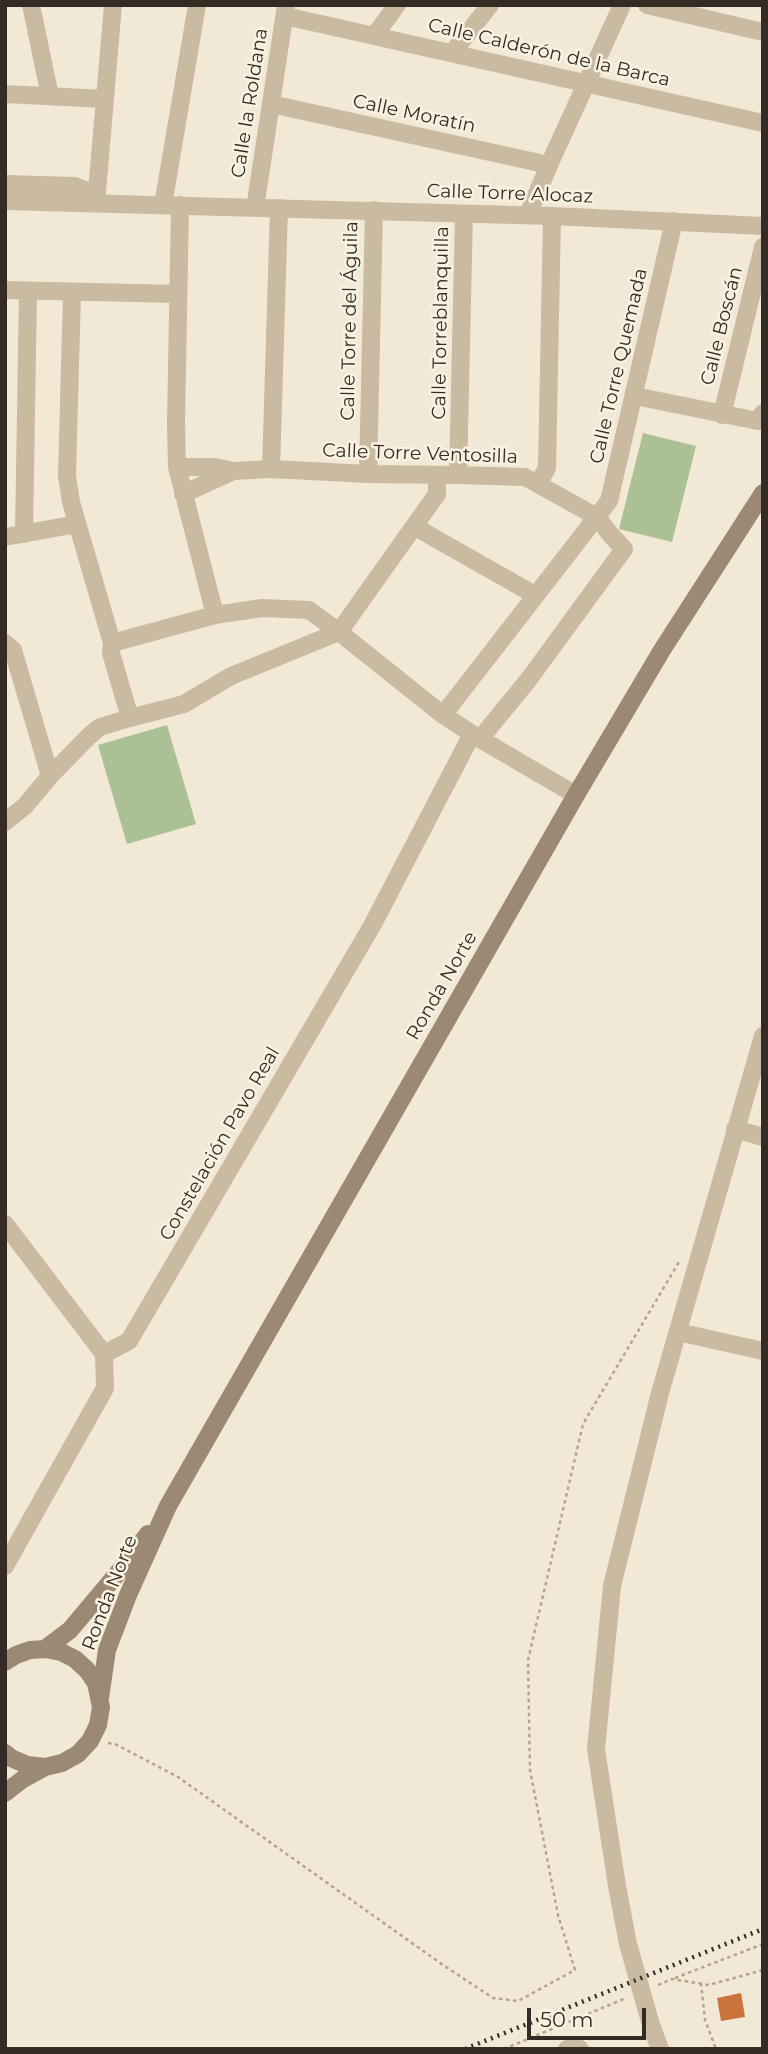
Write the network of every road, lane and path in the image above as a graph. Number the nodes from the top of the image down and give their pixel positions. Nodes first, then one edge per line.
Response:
1 (31, 5) edge
2 (113, 5) edge
3 (197, 5) edge
4 (397, 5) edge
5 (490, 5) edge
6 (622, 5) edge
7 (647, 5) edge
8 (286, 10) edge
9 (763, 32) edge
10 (374, 36) junction
11 (452, 53) junction
12 (586, 83) junction
13 (5, 94) edge
14 (50, 96) junction
15 (105, 99) junction
16 (271, 104) junction
17 (763, 123) edge
18 (549, 165) junction
19 (5, 184) edge
20 (5, 201) edge
21 (96, 203) junction
22 (172, 205) junction
23 (255, 208) junction
24 (279, 208) junction
25 (374, 210) junction
26 (464, 214) junction
27 (528, 215) junction
28 (552, 216) junction
29 (674, 221) junction
30 (763, 226) edge
31 (763, 247) edge
32 (5, 290) edge
33 (28, 291) junction
34 (72, 292) junction
35 (178, 294) junction
36 (635, 396) junction
37 (763, 413) edge
38 (722, 415) junction
39 (177, 467) junction
40 (271, 469) junction
41 (233, 471) junction
42 (368, 474) junction
43 (436, 475) junction
44 (458, 475) junction
45 (538, 484) junction
46 (763, 493) edge
47 (183, 494) junction
48 (597, 517) junction
49 (77, 524) junction
50 (415, 527) junction
51 (23, 534) junction
52 (5, 537) edge
53 (535, 595) junction
54 (215, 615) junction
55 (339, 632) junction
56 (5, 643) edge
57 (112, 643) junction
58 (443, 715) junction
59 (130, 718) junction
60 (476, 737) junction
61 (50, 776) junction
62 (576, 795) junction
63 (5, 822) edge
64 (763, 1036) edge
65 (735, 1129) junction
66 (763, 1137) edge
67 (5, 1224) edge
68 (679, 1262) dead end
69 (678, 1332) junction
70 (763, 1351) edge
71 (104, 1353) junction
72 (169, 1506) junction
73 (5, 1566) edge
74 (45, 1649) junction
75 (5, 1662) edge
76 (100, 1698) junction
77 (90, 1741) junction
78 (5, 1753) edge
79 (45, 1767) junction
80 (5, 1793) edge
81 (763, 1944) edge
82 (666, 1981) dead end
83 (701, 1983) dead end
84 (567, 2049) edge
85 (580, 2049) edge
86 (660, 2049) edge
87 (716, 2049) edge

1 - 14 street
2 - 15 street
3 - 22 street
4 - 10 street
5 - 11 street
6 - 12 street
7 - 9 street
8 - 10 street, Calle Calderón de la Barca
8 - 16 street, Calle la Roldana
10 - 11 street, Calle Calderón de la Barca
11 - 12 street, Calle Calderón de la Barca
12 - 17 street, Calle Calderón de la Barca
12 - 18 street
13 - 14 street
14 - 15 street
15 - 21 street
16 - 18 street, Calle Moratín
16 - 23 street, Calle la Roldana
18 - 27 street
19 - 21 street
20 - 21 street, Calle Torre Alocaz
21 - 22 street, Calle Torre Alocaz
22 - 23 street, Calle Torre Alocaz
22 - 35 street
23 - 24 street, Calle Torre Alocaz
24 - 25 street, Calle Torre Alocaz
24 - 40 street
25 - 26 street, Calle Torre Alocaz
25 - 42 street, Calle Torre del Águila
26 - 27 street, Calle Torre Alocaz
26 - 44 street, Calle Torreblanquilla
27 - 28 street, Calle Torre Alocaz
28 - 29 street, Calle Torre Alocaz
28 - 45 street
29 - 30 street, Calle Torre Alocaz
29 - 36 street, Calle Torre Quemada
31 - 38 street, Calle Boscán
32 - 33 street
33 - 34 street
33 - 51 street
34 - 35 street
34 - 49 street
35 - 39 street
36 - 38 street
36 - 48 street, Calle Torre Quemada
37 - 38 street
39 - 41 street, Calle Torre Ventosilla
39 - 47 street
40 - 41 street, Calle Torre Ventosilla
40 - 42 street, Calle Torre Ventosilla
41 - 47 street, Calle Torre Ventosilla
42 - 43 street, Calle Torre Ventosilla
43 - 44 street, Calle Torre Ventosilla
43 - 50 street
44 - 45 street, Calle Torre Ventosilla
45 - 48 street, Calle Torre Ventosilla
46 - 62 main road, Ronda Norte
47 - 54 street
48 - 53 street, Calle Torre Quemada
48 - 60 street
49 - 51 street
49 - 57 street
50 - 53 street
50 - 55 street
51 - 52 street
53 - 58 street, Calle Torre Quemada
54 - 55 street
54 - 57 street
55 - 58 street
55 - 59 street
56 - 61 street
57 - 59 street
58 - 60 street
59 - 61 street
60 - 62 street
60 - 71 street, Constelación Pavo Real
61 - 63 street
62 - 72 main road, Ronda Norte
64 - 65 street
65 - 66 street
65 - 69 street
67 - 71 street
68 - 77 path
69 - 70 street
69 - 86 street
71 - 73 street
72 - 74 main road, Ronda Norte
72 - 76 main road, Ronda Norte
74 - 75 main road, Ronda Norte
74 - 76 main road, Ronda Norte
76 - 77 main road, Ronda Norte
77 - 79 main road
78 - 79 main road
79 - 80 main road
81 - 82 path
83 - 87 path
84 - 85 street

